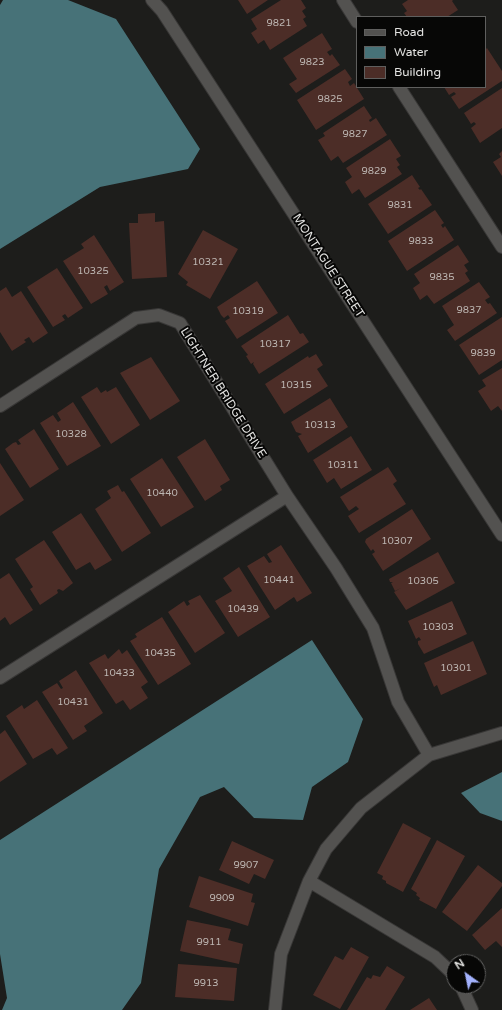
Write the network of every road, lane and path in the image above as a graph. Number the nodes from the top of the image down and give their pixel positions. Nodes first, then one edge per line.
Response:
1 (152, 0) edge
2 (343, 0) edge
3 (356, 20) edge
4 (400, 88) edge
5 (502, 247) edge
6 (0, 406) edge
7 (287, 496) junction
8 (497, 514) edge
9 (502, 535) edge
10 (0, 678) edge
11 (502, 734) edge
12 (429, 755) junction
13 (309, 881) junction
14 (446, 967) edge
15 (464, 994) edge
16 (275, 1010) edge
17 (472, 1010) edge

1 - 8 street, MONTAGUE STREET
2 - 3 street
4 - 5 street
6 - 7 street, LIGHTNER BRIDGE DRIVE
7 - 10 street
7 - 12 street, LIGHTNER BRIDGE DRIVE
8 - 9 street, MONTAGUE STREET
11 - 12 street
12 - 13 street
13 - 14 street
13 - 16 street
15 - 17 street

